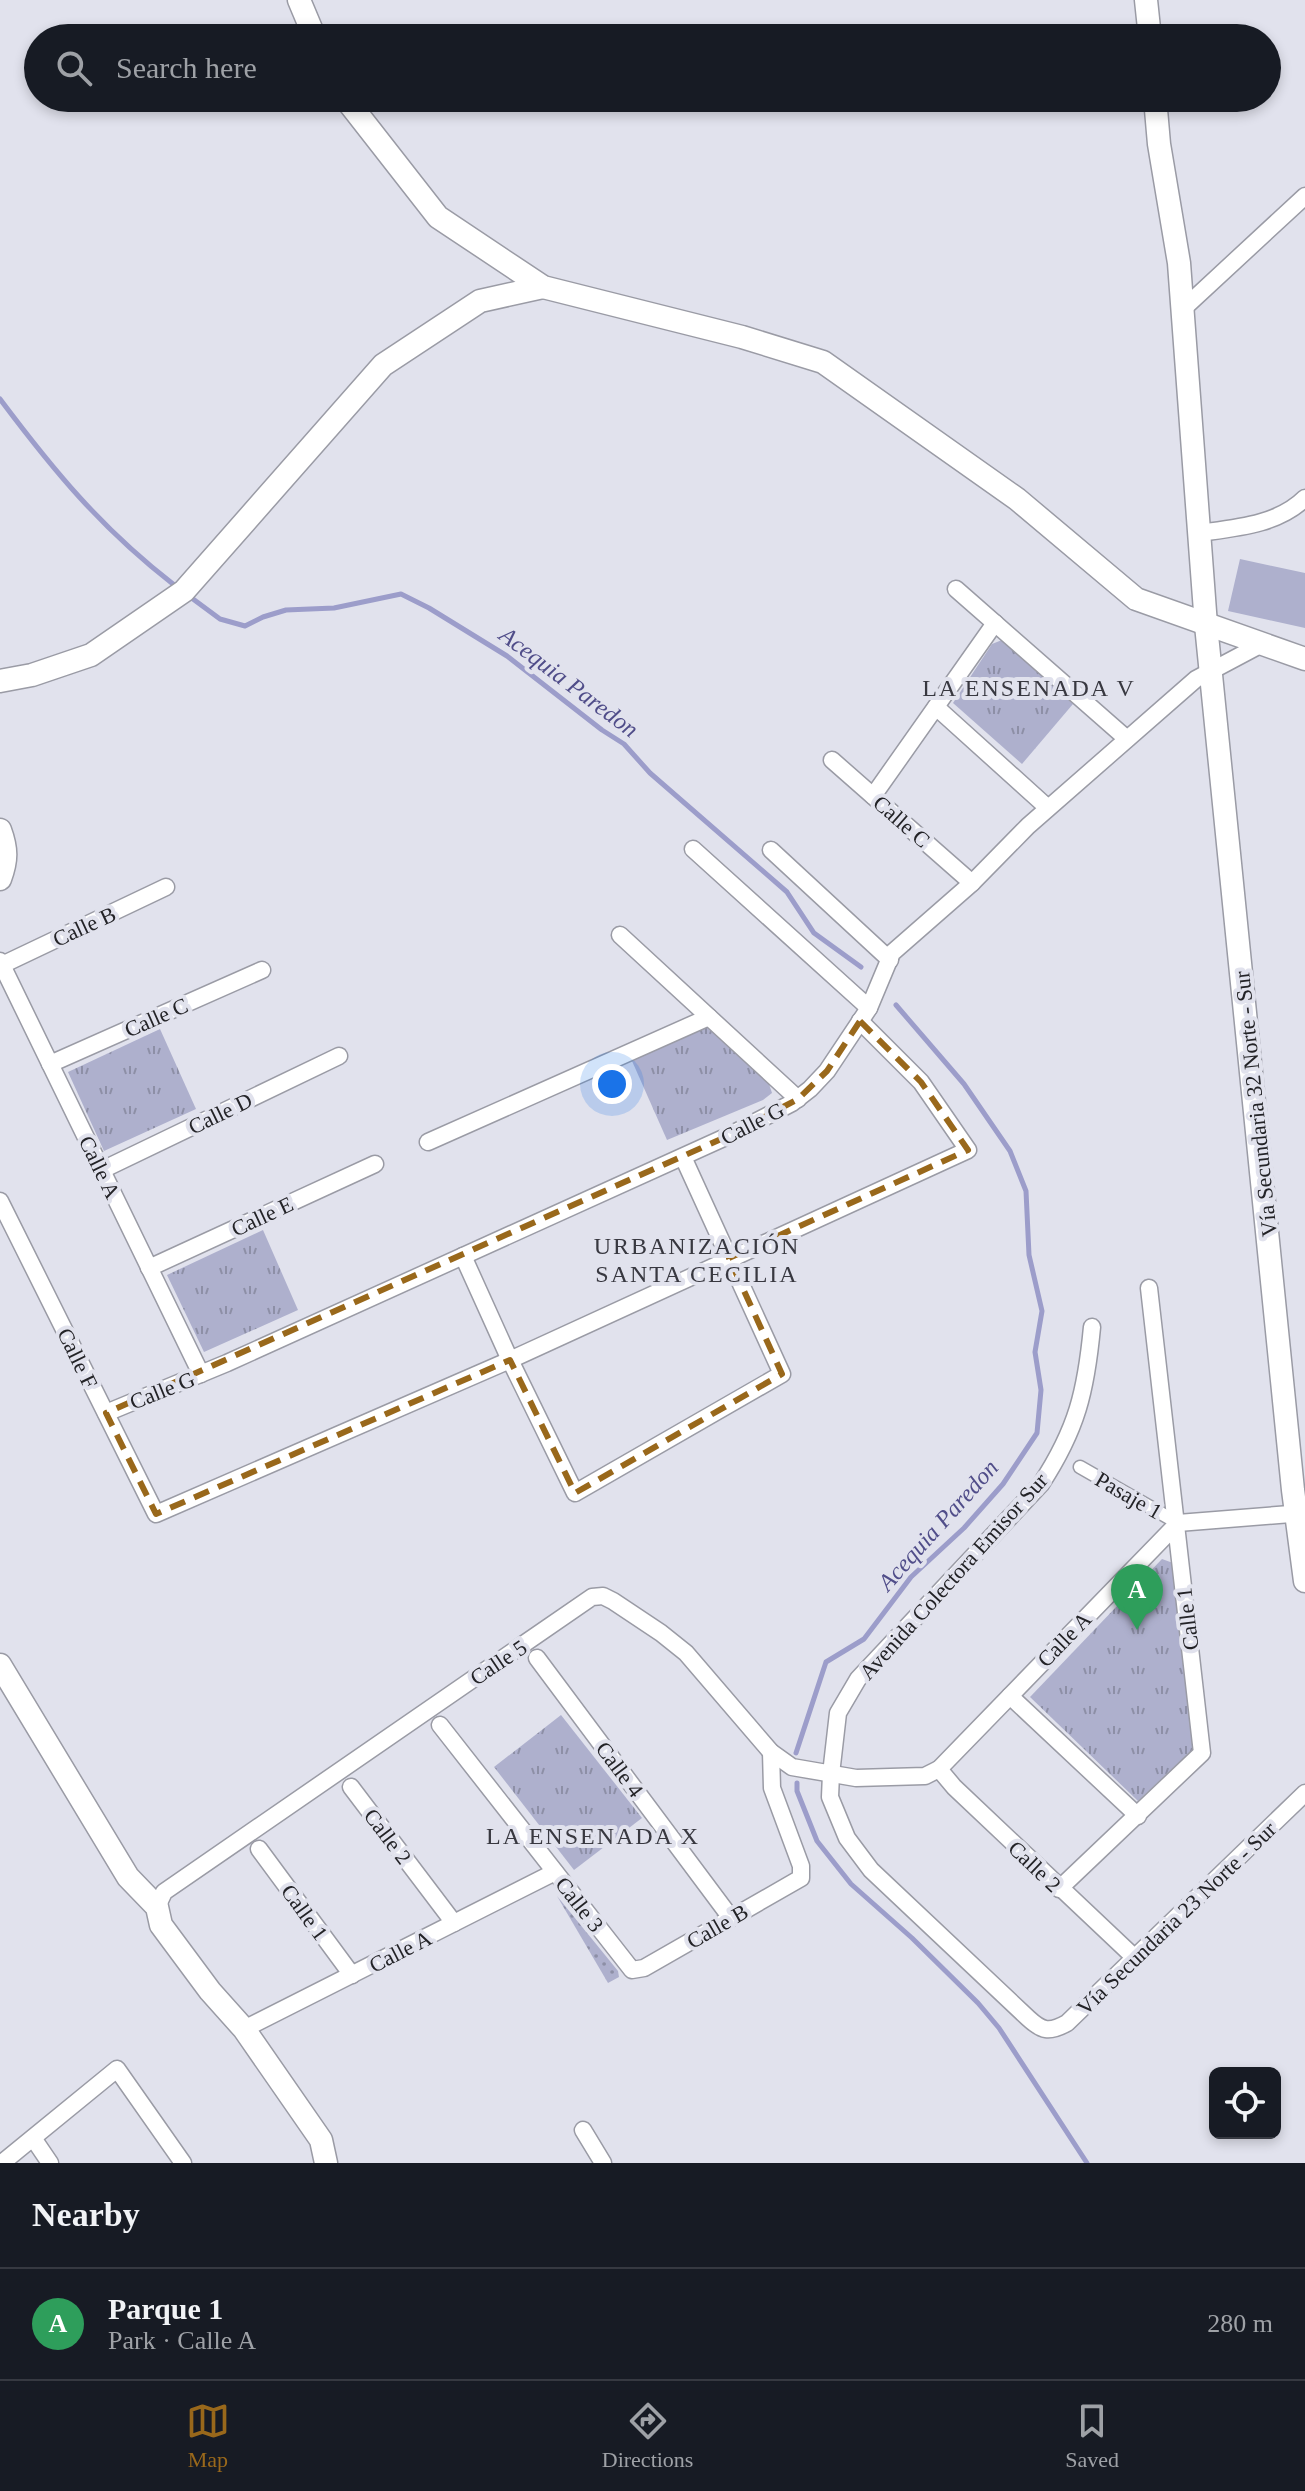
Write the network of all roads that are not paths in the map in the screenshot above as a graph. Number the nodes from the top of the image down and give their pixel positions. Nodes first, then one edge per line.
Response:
1 (299, 0) edge
2 (1146, 0) edge
3 (309, 24) edge
4 (1149, 24) edge
5 (356, 112) edge
6 (1156, 112) edge
7 (1305, 196) edge
8 (543, 287) junction
9 (1183, 309) junction
10 (1305, 498) edge
11 (1199, 533) junction
12 (956, 589) dead end
13 (995, 623) junction
14 (1206, 625) junction
15 (1260, 645) junction
16 (1305, 658) edge
17 (1212, 670) junction
18 (0, 681) edge
19 (936, 707) junction
20 (1127, 739) junction
21 (832, 760) dead end
22 (873, 796) junction
23 (1048, 808) junction
24 (0, 830) edge
25 (693, 849) dead end
26 (771, 850) dead end
27 (0, 879) edge
28 (972, 883) junction
29 (166, 887) dead end
30 (620, 935) dead end
31 (890, 960) junction
32 (1, 963) edge
33 (262, 970) dead end
34 (864, 1014) junction
35 (709, 1017) junction
36 (339, 1056) dead end
37 (50, 1064) junction
38 (798, 1099) junction
39 (428, 1142) dead end
40 (683, 1157) junction
41 (375, 1164) dead end
42 (102, 1170) junction
43 (0, 1201) edge
44 (463, 1256) junction
45 (729, 1258) junction
46 (149, 1268) junction
47 (1149, 1288) dead end
48 (1092, 1327) dead end
49 (510, 1360) junction
50 (201, 1374) junction
51 (106, 1413) junction
52 (1080, 1467) dead end
53 (1301, 1513) edge
54 (1178, 1523) junction
55 (1305, 1581) edge
56 (537, 1658) dead end
57 (0, 1665) edge
58 (1010, 1696) junction
59 (440, 1725) dead end
60 (771, 1752) junction
61 (939, 1769) junction
62 (831, 1774) junction
63 (351, 1787) dead end
64 (1305, 1793) edge
65 (1138, 1816) junction
66 (259, 1849) dead end
67 (555, 1872) junction
68 (1059, 1889) junction
69 (157, 1907) junction
70 (731, 1918) junction
71 (454, 1923) junction
72 (1135, 1958) junction
73 (632, 1970) joint
74 (352, 1975) junction
75 (244, 2029) junction
76 (1041, 2030) joint
77 (583, 2130) dead end
78 (33, 2138) junction
79 (2, 2163) edge
80 (50, 2163) edge
81 (183, 2163) edge
82 (326, 2163) edge
83 (603, 2163) edge

1 - 3 street
2 - 4 street
5 - 8 street
6 - 9 street, Vía Secundaria 32 Norte - Sur
7 - 9 street
8 - 14 street
8 - 18 street
9 - 11 street, Vía Secundaria 32 Norte - Sur
10 - 11 street
11 - 14 street, Vía Secundaria 32 Norte - Sur
12 - 13 street
13 - 19 street
13 - 20 street
14 - 15 street
14 - 17 street, Vía Secundaria 32 Norte - Sur
15 - 16 street
15 - 17 street, Calle G
17 - 20 street, Calle G
17 - 53 street, Vía Secundaria 32 Norte - Sur
19 - 22 street
19 - 23 street
20 - 23 street, Calle G
21 - 22 street, Calle C
22 - 28 street, Calle C
23 - 28 street, Calle G
24 - 27 street
25 - 34 street
26 - 31 street
28 - 31 street, Calle G
29 - 32 street, Calle B
30 - 35 street
31 - 34 street, Calle G
32 - 37 street, Calle A
33 - 37 street, Calle C
34 - 38 street, Calle G
34 - 45 street
35 - 38 street
35 - 39 street
36 - 42 street, Calle D
37 - 42 street, Calle A
38 - 40 street, Calle G
40 - 44 street, Calle G
40 - 45 street
41 - 46 street, Calle E
42 - 46 street, Calle A
43 - 51 street, Calle F
44 - 49 street
44 - 50 street, Calle G
45 - 49 street
45 - 49 street
46 - 50 street, Calle A
47 - 54 street, Calle 1
48 - 62 street, Avenida Colectora Emisor Sur
49 - 51 street, Calle F
50 - 51 street, Calle G
52 - 54 street, Pasaje 1
53 - 54 street
53 - 55 street, Vía Secundaria 32 Norte - Sur
54 - 58 street, Calle A
54 - 65 street, Calle 1
56 - 70 street, Calle 4
57 - 69 street
58 - 61 street, Calle A
58 - 65 street
59 - 67 street, Calle 3
60 - 62 street, Calle 5
60 - 69 street, Calle 5
60 - 70 street, Calle B
61 - 62 street
61 - 68 street, Calle 2
62 - 76 street, Avenida Colectora Emisor Sur
63 - 71 street, Calle 2
64 - 72 street, Vía Secundaria 23 Norte - Sur
65 - 68 street, Calle 1
66 - 74 street, Calle 1
67 - 71 street, Calle A
67 - 73 street, Calle 3
68 - 72 street, Calle 2
69 - 75 street
70 - 73 street, Calle B
71 - 74 street, Calle A
72 - 76 street, Vía Secundaria 23 Norte - Sur
74 - 75 street, Calle A
75 - 82 street
77 - 83 street
78 - 79 street
78 - 80 street
78 - 81 street

